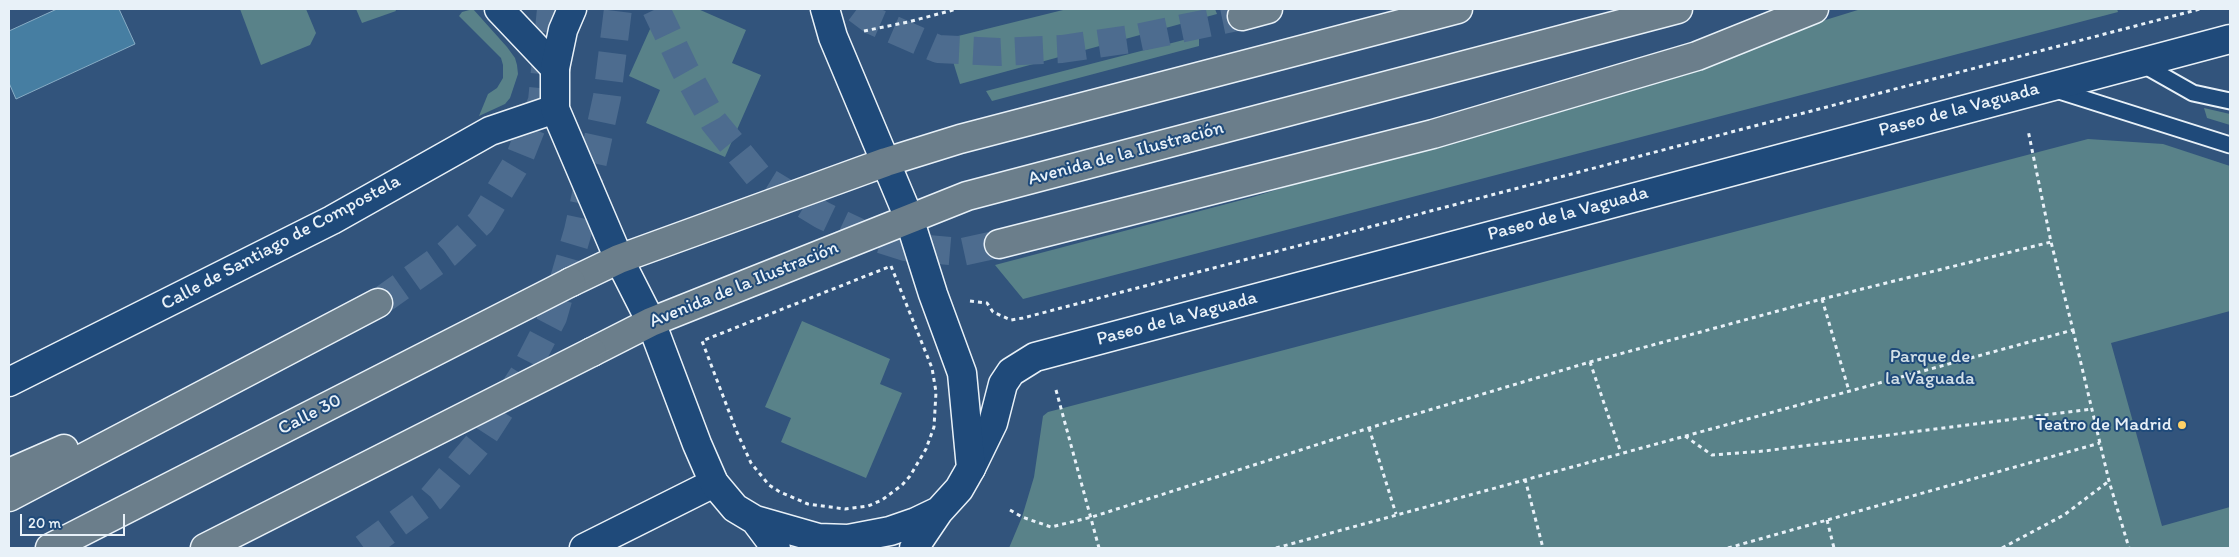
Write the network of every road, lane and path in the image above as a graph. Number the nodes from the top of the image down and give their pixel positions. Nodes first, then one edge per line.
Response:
1 (499, 9) edge
2 (572, 9) edge
3 (825, 9) edge
4 (957, 9) edge
5 (1268, 9) edge
6 (1458, 9) edge
7 (1678, 9) edge
8 (1814, 9) edge
9 (2200, 9) edge
10 (1242, 16) tunnel mouth
11 (834, 37) junction
12 (2230, 39) edge
13 (2138, 62) junction
14 (555, 68) junction
15 (2045, 87) junction
16 (2230, 101) edge
17 (555, 109) junction
18 (2028, 130) dead end
19 (2230, 145) edge
20 (886, 162) junction
21 (909, 218) junction
22 (2051, 242) junction
23 (999, 244) tunnel mouth
24 (619, 259) junction
25 (1822, 299) junction
26 (937, 304) junction
27 (910, 312) junction
28 (651, 322) junction
29 (2073, 330) junction
30 (1590, 362) junction
31 (9, 382) edge
32 (1056, 390) dead end
33 (1849, 391) junction
34 (2092, 410) junction
35 (1369, 428) junction
36 (1685, 436) junction
37 (2100, 443) junction
38 (1622, 453) junction
39 (971, 468) junction
40 (9, 473) edge
41 (1525, 479) junction
42 (2109, 481) junction
43 (714, 483) junction
44 (9, 497) edge
45 (1010, 510) dead end
46 (939, 511) junction
47 (1396, 514) junction
48 (1092, 517) junction
49 (755, 520) junction
50 (1828, 520) junction
51 (50, 548) edge
52 (206, 548) edge
53 (584, 548) edge
54 (776, 548) edge
55 (914, 548) edge
56 (1099, 548) edge
57 (1276, 548) edge
58 (1543, 548) edge
59 (1728, 548) edge
60 (1834, 548) edge
61 (2002, 548) edge
62 (2129, 548) edge

1 - 14 street
2 - 14 street
3 - 11 street
4 - 11 path
5 - 10 highway
6 - 20 highway
7 - 21 highway, Avenida de la Ilustración
8 - 23 highway
9 - 26 path
11 - 20 street
12 - 13 street, Paseo de la Vaguada
13 - 15 street, Paseo de la Vaguada
13 - 16 lane
14 - 17 street
15 - 19 lane
15 - 39 street, Paseo de la Vaguada
17 - 24 street
17 - 31 street, Calle de Santiago de Compostela
18 - 22 path
20 - 21 street
20 - 24 highway
21 - 26 street
21 - 28 highway, Avenida de la Ilustración
22 - 25 path
22 - 29 path
24 - 28 street
24 - 51 highway, Calle 30
25 - 30 path
25 - 33 path
26 - 27 path
26 - 39 street
27 - 27 path
28 - 43 street
28 - 52 highway, Avenida de la Ilustración
29 - 33 path
29 - 34 path
30 - 35 path
30 - 38 path
32 - 48 path
33 - 36 path
34 - 36 path
34 - 37 path
35 - 47 path
35 - 48 path
36 - 38 path
37 - 42 path
37 - 50 path
38 - 41 path
39 - 46 street, Paseo de la Vaguada
40 - 44 highway
41 - 47 path
41 - 58 path
42 - 61 path
42 - 62 path
43 - 49 street
43 - 53 street
45 - 48 path
46 - 49 street
46 - 55 street
47 - 57 path
48 - 56 path
49 - 54 street
50 - 59 path
50 - 60 path

